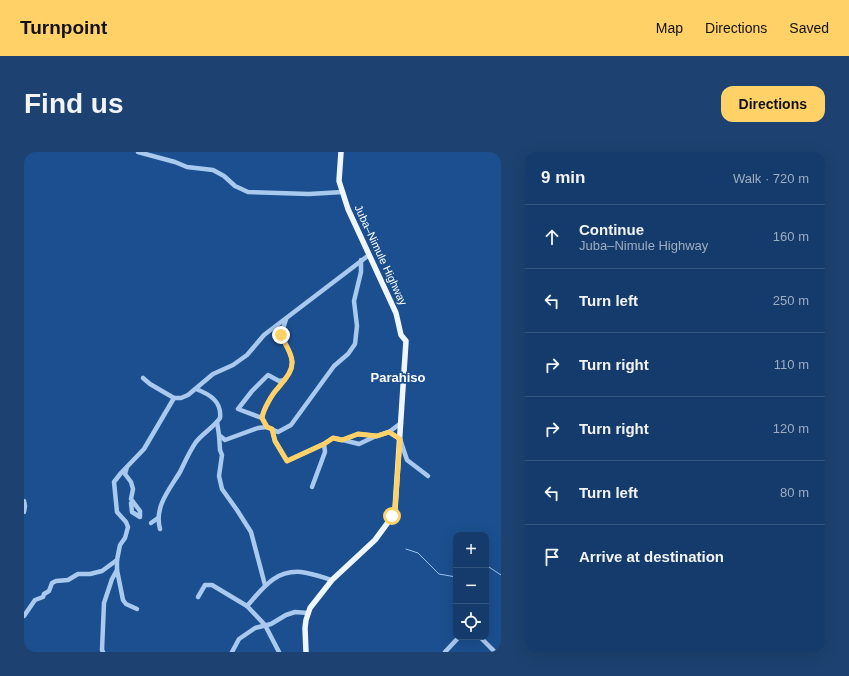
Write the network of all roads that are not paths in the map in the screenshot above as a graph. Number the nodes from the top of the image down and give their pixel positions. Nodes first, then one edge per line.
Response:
1 (138, 152) edge
2 (341, 152) edge
3 (343, 192) junction
4 (369, 255) junction
5 (361, 260) junction
6 (286, 319) junction
7 (143, 378) dead end
8 (285, 380) junction
9 (196, 388) junction
10 (174, 398) junction
11 (262, 418) junction
12 (217, 422) junction
13 (401, 423) junction
14 (270, 428) junction
15 (389, 432) junction
16 (218, 435) junction
17 (377, 436) junction
18 (400, 439) junction
19 (342, 440) junction
20 (324, 444) junction
21 (128, 466) junction
22 (428, 476) dead end
23 (312, 488) dead end
24 (24, 501) edge
25 (24, 512) edge
26 (123, 518) junction
27 (158, 518) junction
28 (151, 523) dead end
29 (160, 529) dead end
30 (117, 560) junction
31 (117, 570) junction
32 (332, 580) junction
33 (265, 586) junction
34 (198, 597) dead end
35 (247, 606) junction
36 (137, 609) dead end
37 (308, 613) junction
38 (24, 616) edge
39 (265, 625) junction
40 (456, 640) edge
41 (483, 640) edge
42 (102, 651) edge
43 (232, 652) edge
44 (279, 652) edge
45 (306, 652) edge
46 (445, 652) edge
47 (495, 652) edge

1 - 3 street
2 - 3 main road, Juba–Nimule Highway
3 - 4 main road, Juba–Nimule Highway
4 - 5 street
4 - 13 main road, Juba–Nimule Highway
5 - 6 street
5 - 14 street
6 - 8 street
6 - 9 street
7 - 10 street
8 - 11 street
8 - 11 street
9 - 10 street
9 - 12 street
10 - 21 street
11 - 14 street
12 - 16 street
12 - 27 street
13 - 15 street
13 - 18 main road, Juba–Nimule Highway
14 - 16 street
14 - 20 street
15 - 17 street
15 - 18 street
16 - 33 street
17 - 19 street
17 - 19 street
18 - 22 street
18 - 32 main road, Juba–Nimule Highway
19 - 20 street
20 - 23 street
21 - 26 street
21 - 26 street
24 - 25 street
26 - 30 street
27 - 28 street
27 - 29 street
30 - 31 street
30 - 38 street
31 - 36 street
31 - 42 street
32 - 33 street
32 - 37 main road, Juba–Nimule Highway
33 - 35 street
34 - 35 street
35 - 39 street
37 - 39 street
37 - 45 main road, Juba–Nimule Highway
39 - 43 street
39 - 44 street
40 - 46 street
41 - 47 street

